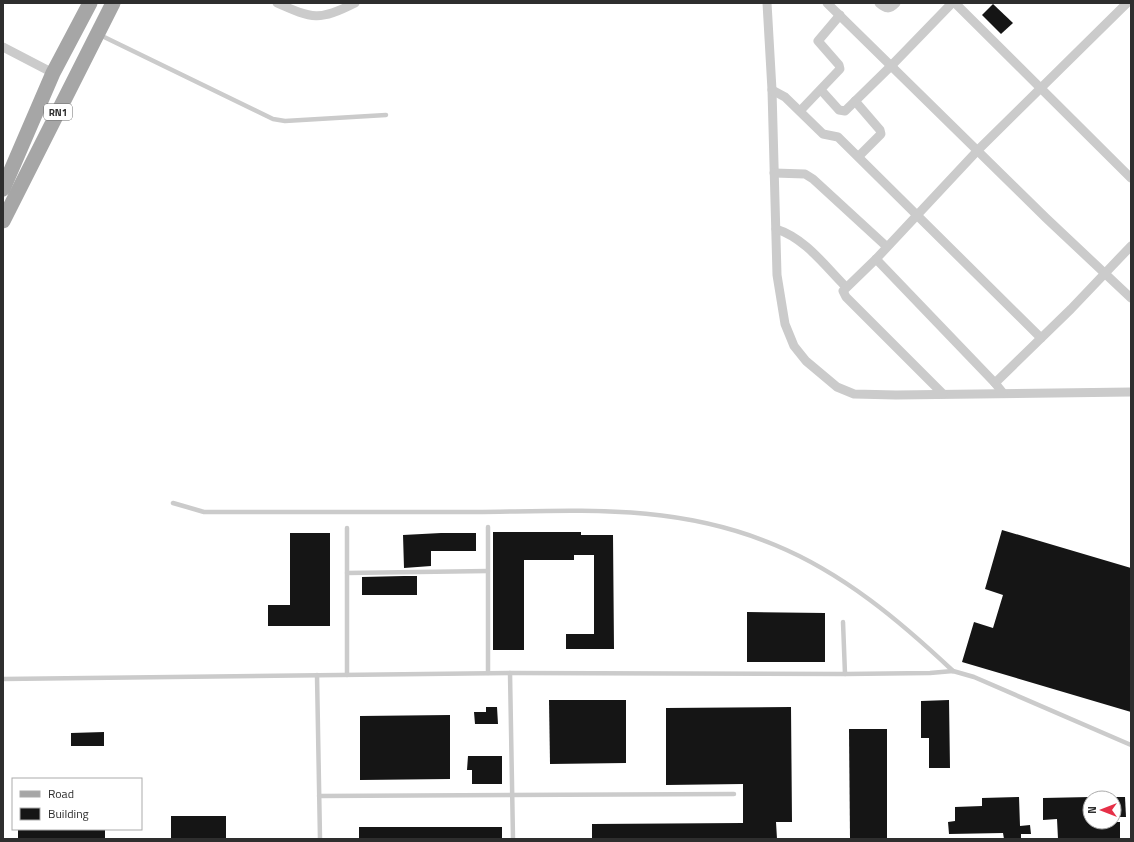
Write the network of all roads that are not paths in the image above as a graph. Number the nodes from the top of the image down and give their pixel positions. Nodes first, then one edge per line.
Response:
1 (90, 3) edge
2 (112, 3) edge
3 (277, 3) edge
4 (355, 3) edge
5 (767, 3) edge
6 (827, 3) edge
7 (879, 3) edge
8 (896, 3) edge
9 (952, 3) edge
10 (955, 3) edge
11 (1128, 3) edge
12 (840, 16) junction
13 (97, 34) junction
14 (3, 47) edge
15 (892, 65) junction
16 (53, 73) junction
17 (772, 90) junction
18 (821, 90) junction
19 (1041, 90) junction
20 (855, 101) junction
21 (800, 110) junction
22 (386, 115) dead end
23 (978, 150) junction
24 (859, 156) junction
25 (774, 173) junction
26 (1131, 178) edge
27 (3, 189) edge
28 (917, 214) junction
29 (3, 221) edge
30 (776, 229) junction
31 (886, 246) junction
32 (1131, 246) edge
33 (876, 259) junction
34 (1104, 274) junction
35 (846, 287) junction
36 (1131, 298) edge
37 (1041, 338) junction
38 (995, 383) junction
39 (1131, 392) edge
40 (1003, 393) junction
41 (944, 394) junction
42 (173, 503) dead end
43 (488, 527) dead end
44 (347, 528) dead end
45 (488, 572) junction
46 (347, 573) junction
47 (843, 622) dead end
48 (953, 671) junction
49 (488, 673) junction
50 (510, 673) junction
51 (845, 674) junction
52 (317, 675) junction
53 (347, 675) junction
54 (3, 679) edge
55 (1131, 745) edge
56 (734, 794) dead end
57 (512, 795) junction
58 (319, 796) junction
59 (320, 839) edge
60 (513, 839) edge

1 - 16 main road, RN1
2 - 13 main road, RN1
3 - 4 street
5 - 17 street
6 - 12 street
7 - 8 street
9 - 15 street
10 - 19 street
11 - 19 street
12 - 15 street
12 - 18 street
13 - 22 lane
13 - 29 main road, RN1
14 - 16 street
15 - 20 street
15 - 23 street
16 - 27 main road, RN1
17 - 21 street
17 - 25 street
18 - 20 street
18 - 21 street
19 - 23 street
19 - 26 street
20 - 24 street
21 - 24 street
23 - 28 street
23 - 34 street
24 - 28 street
25 - 30 street
25 - 31 street
28 - 31 street
28 - 37 street
30 - 35 street
30 - 41 street
31 - 33 street
32 - 34 street
33 - 35 street
33 - 38 street
34 - 36 street
34 - 37 street
35 - 41 street
37 - 38 street
38 - 40 street
39 - 40 street
40 - 41 street
42 - 48 lane
43 - 45 lane
44 - 46 lane
45 - 46 lane
45 - 49 lane
46 - 53 lane
47 - 51 lane
48 - 51 lane
48 - 55 lane
49 - 50 lane
49 - 53 lane
50 - 51 lane
50 - 57 lane
52 - 53 lane
52 - 54 lane
52 - 58 lane
56 - 57 lane
57 - 58 lane
57 - 60 lane
58 - 59 lane

